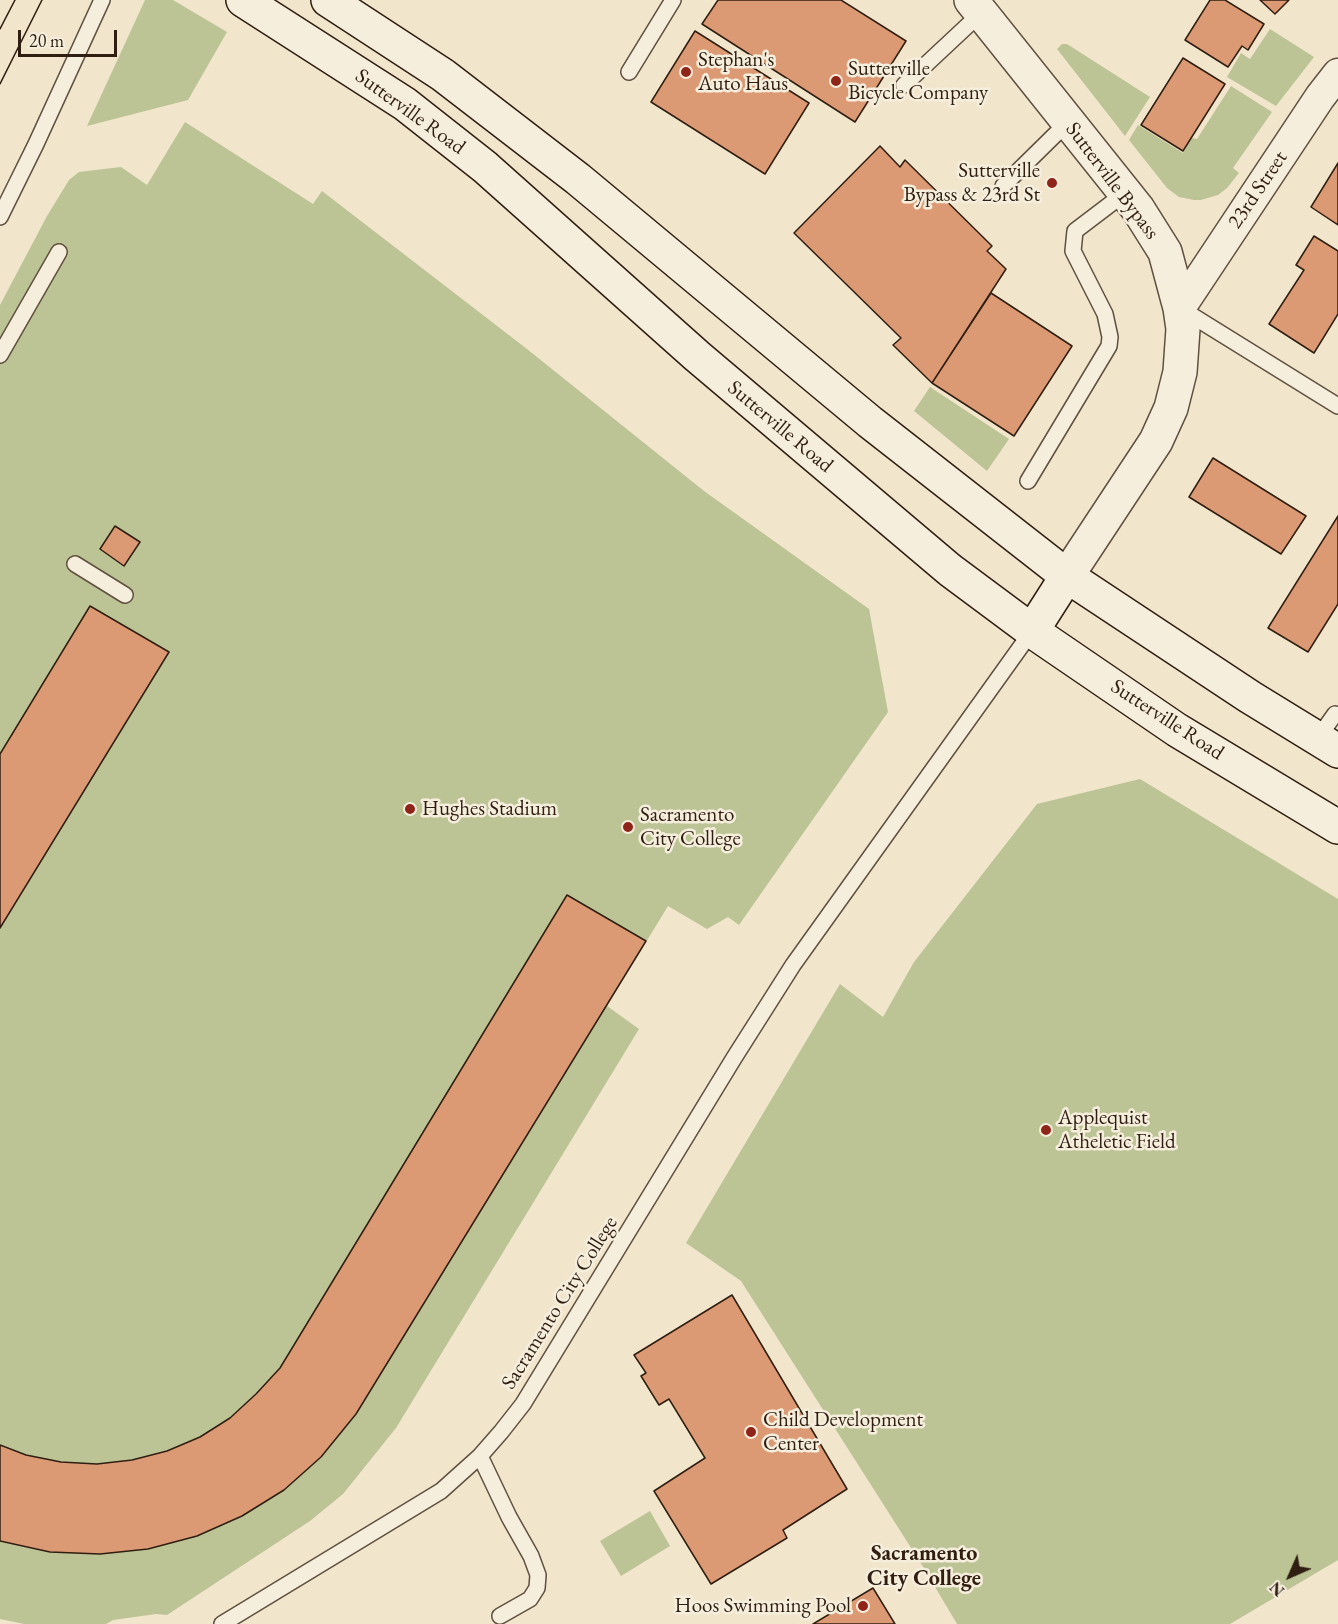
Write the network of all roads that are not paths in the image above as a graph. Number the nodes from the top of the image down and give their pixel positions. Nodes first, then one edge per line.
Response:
1 (102, 0) edge
2 (243, 0) edge
3 (328, 0) edge
4 (673, 0) edge
5 (976, 6) edge
6 (628, 72) dead end
7 (1338, 74) edge
8 (904, 85) dead end
9 (1068, 122) junction
10 (1003, 186) dead end
11 (1125, 193) junction
12 (0, 217) edge
13 (59, 252) dead end
14 (1180, 308) junction
15 (0, 355) edge
16 (1338, 406) edge
17 (1028, 481) dead end
18 (75, 564) dead end
19 (1067, 576) junction
20 (125, 595) dead end
21 (1032, 631) junction
22 (1330, 734) edge
23 (1338, 827) edge
24 (480, 1456) junction
25 (501, 1616) dead end
26 (222, 1624) edge

1 - 12 lane
2 - 21 main road, Sutterville Road
3 - 19 main road
4 - 6 lane
5 - 8 lane
5 - 9 main road, Sutterville Bypass
7 - 14 street, 23rd Street
9 - 10 lane
9 - 11 main road, Sutterville Bypass
11 - 14 main road, Sutterville Bypass
11 - 17 lane
13 - 15 lane
14 - 16 lane
14 - 19 main road, Sutterville Bypass
18 - 20 lane
19 - 21 main road, Sutterville Bypass
19 - 22 main road
21 - 23 main road, Sutterville Road
21 - 24 lane, Sacramento City College
24 - 25 lane
24 - 26 lane, Sacramento City College

